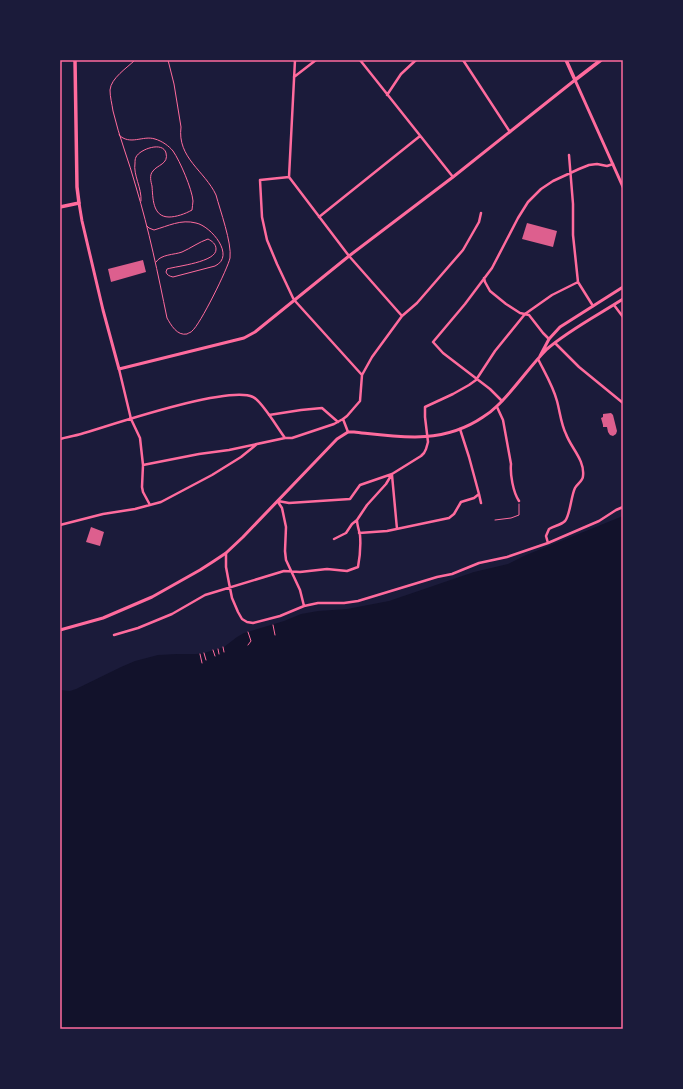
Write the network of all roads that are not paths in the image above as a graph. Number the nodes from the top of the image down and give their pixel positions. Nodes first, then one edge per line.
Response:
1 (75, 60) edge
2 (295, 60) edge
3 (316, 60) edge
4 (360, 60) edge
5 (416, 60) edge
6 (463, 60) edge
7 (566, 60) edge
8 (600, 60) edge
9 (294, 77) junction
10 (575, 80) junction
11 (387, 95) junction
12 (510, 132) junction
13 (420, 136) junction
14 (570, 155) dead end
15 (613, 164) junction
16 (571, 173) junction
17 (453, 176) junction
18 (289, 177) junction
19 (623, 187) edge
20 (79, 203) junction
21 (60, 207) edge
22 (481, 213) dead end
23 (319, 217) junction
24 (349, 256) junction
25 (484, 277) junction
26 (578, 282) junction
27 (623, 287) edge
28 (623, 299) edge
29 (295, 300) junction
30 (614, 305) junction
31 (593, 306) junction
32 (525, 314) junction
33 (402, 316) junction
34 (623, 317) edge
35 (549, 338) junction
36 (555, 343) junction
37 (538, 359) junction
38 (119, 369) junction
39 (362, 375) junction
40 (476, 380) junction
41 (502, 401) junction
42 (623, 403) edge
43 (497, 407) junction
44 (268, 415) junction
45 (131, 419) junction
46 (343, 419) junction
47 (338, 422) junction
48 (460, 429) junction
49 (348, 432) junction
50 (427, 437) junction
51 (284, 438) junction
52 (60, 439) edge
53 (258, 443) junction
54 (143, 465) junction
55 (392, 474) junction
56 (479, 494) junction
57 (278, 501) junction
58 (519, 501) road end
59 (481, 503) dead end
60 (151, 505) junction
61 (623, 507) edge
62 (357, 520) junction
63 (60, 525) edge
64 (397, 529) junction
65 (359, 533) junction
66 (334, 538) dead end
67 (548, 543) junction
68 (226, 553) junction
69 (292, 571) junction
70 (230, 588) junction
71 (304, 606) junction
72 (60, 630) edge
73 (114, 635) dead end

1 - 20 main road
2 - 9 street
3 - 9 street
4 - 11 street
5 - 11 street
6 - 12 street
7 - 10 main road
8 - 10 main road
9 - 18 street
10 - 12 street
10 - 15 street
11 - 13 street
12 - 17 street
13 - 17 street
13 - 23 street
14 - 16 street
15 - 16 street
15 - 19 street
16 - 25 street
16 - 26 street
17 - 24 street
18 - 23 street
18 - 29 street
20 - 21 main road
20 - 38 street
22 - 33 street
23 - 24 street
24 - 29 street
24 - 33 street
25 - 32 street
25 - 40 street
26 - 31 street
26 - 32 street
27 - 31 street
28 - 30 street
29 - 38 street
29 - 39 street
30 - 34 street
30 - 36 street
31 - 35 street
32 - 35 street
32 - 40 street
33 - 39 street
35 - 37 street
36 - 37 street
36 - 42 street
37 - 41 street
37 - 67 street
38 - 45 street
39 - 46 street
40 - 41 street
40 - 50 street
41 - 43 street
43 - 48 street
43 - 58 street
44 - 45 street
44 - 47 street
44 - 51 street
45 - 52 street
45 - 54 street
46 - 47 street
46 - 49 street
47 - 51 street
48 - 50 street
48 - 56 street
49 - 50 street
49 - 57 street
50 - 55 street
51 - 53 street
53 - 54 street
53 - 60 street
54 - 60 street
55 - 57 street
55 - 62 street
55 - 64 street
56 - 59 street
56 - 64 street
57 - 68 street
57 - 69 street
60 - 63 street
61 - 67 street
62 - 65 street
62 - 66 street
64 - 65 street
65 - 69 street
67 - 71 street
68 - 70 street
68 - 72 street
69 - 70 street
69 - 71 street
70 - 71 street
70 - 73 street

